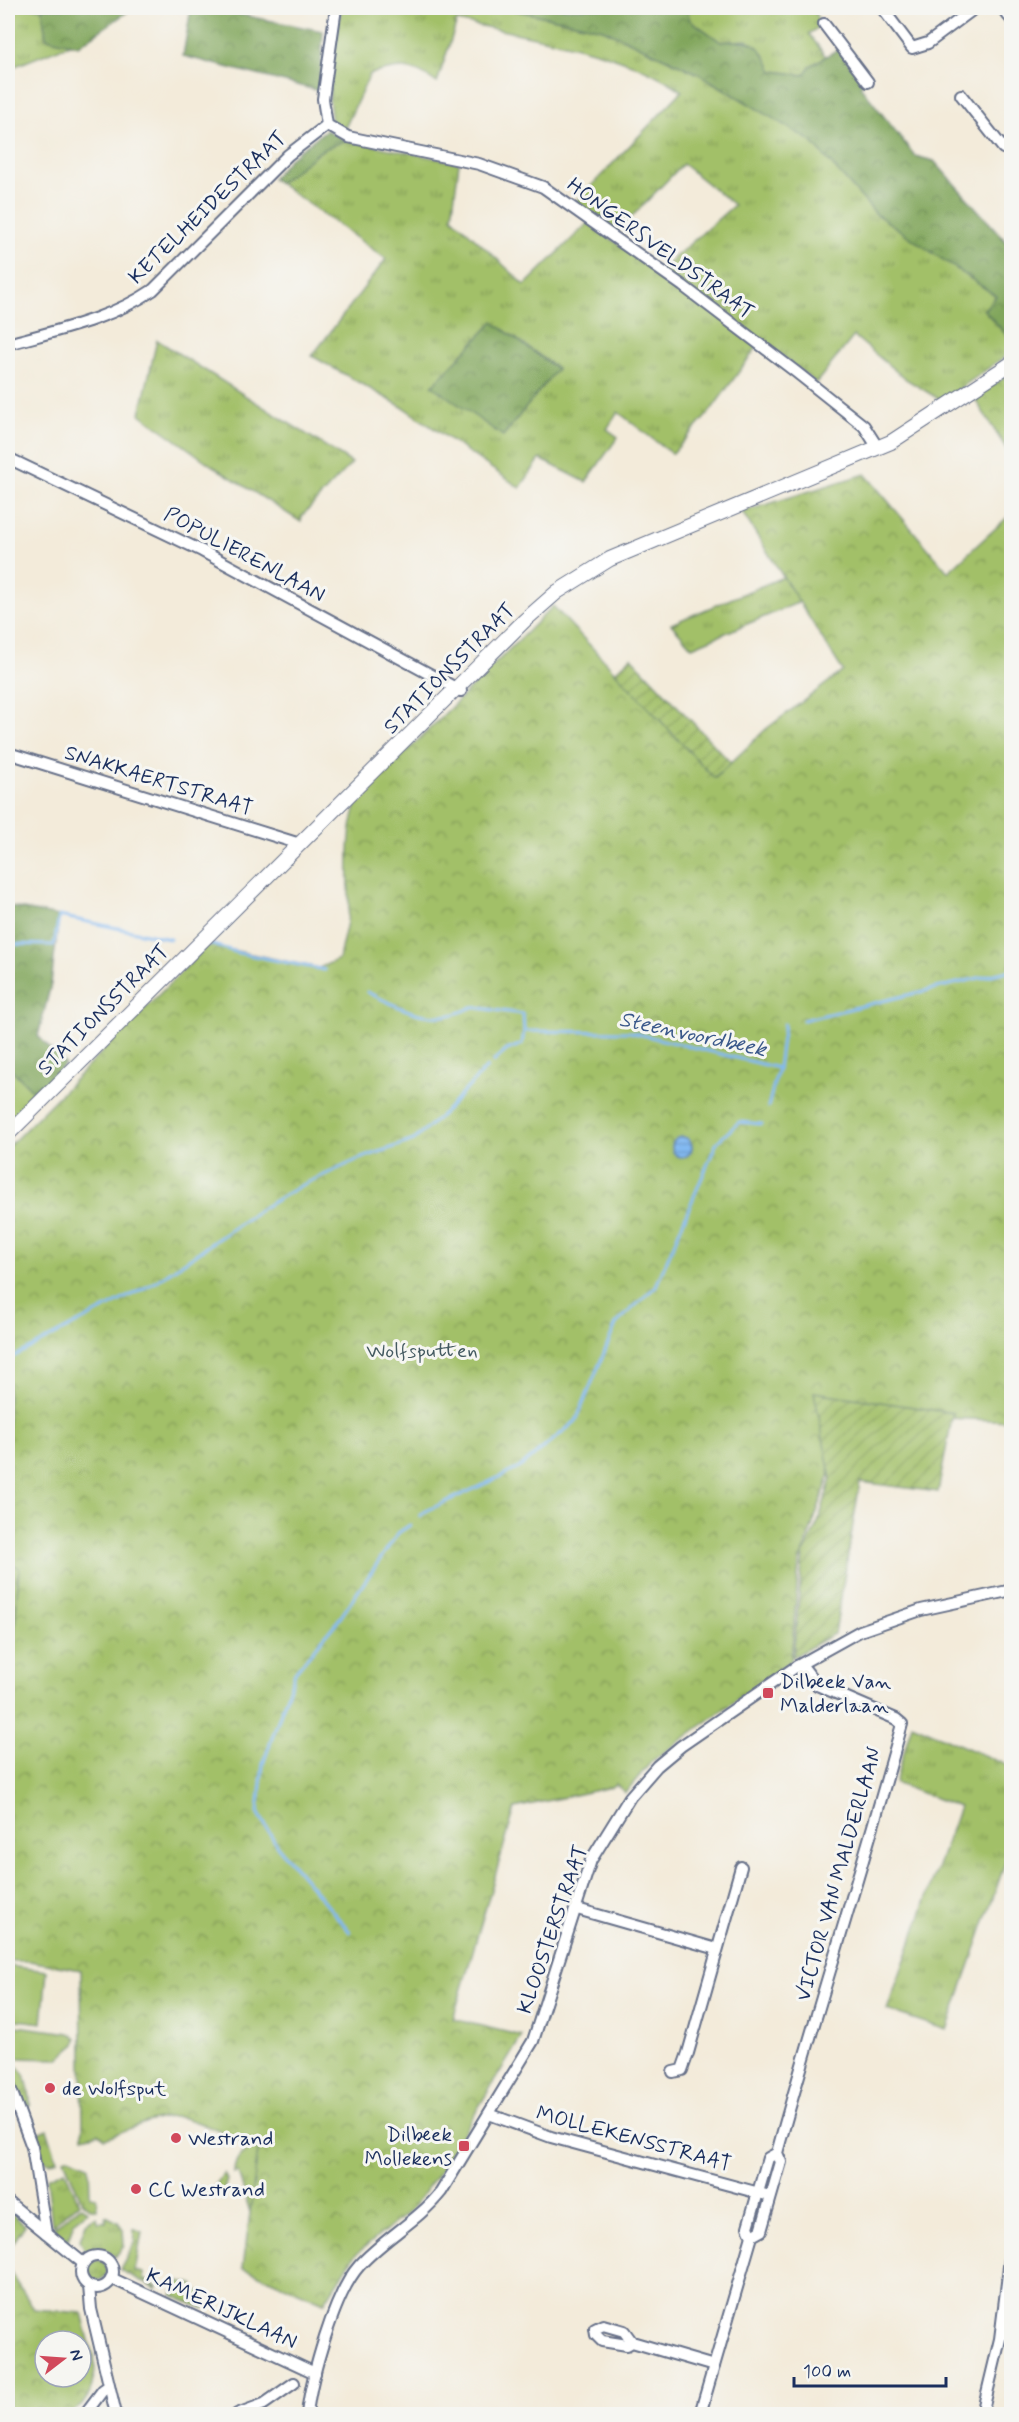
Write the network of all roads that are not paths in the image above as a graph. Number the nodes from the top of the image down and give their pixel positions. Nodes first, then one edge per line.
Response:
1 (336, 8) edge
2 (882, 8) edge
3 (975, 8) edge
4 (1002, 8) edge
5 (1011, 20) edge
6 (824, 24) dead end
7 (868, 82) dead end
8 (961, 95) dead end
9 (327, 125) junction
10 (1011, 142) edge
11 (8, 344) edge
12 (1011, 363) edge
13 (878, 448) junction
14 (8, 458) edge
15 (459, 690) junction
16 (8, 753) edge
17 (300, 844) junction
18 (8, 1134) edge
19 (1011, 1590) edge
20 (797, 1666) junction
21 (741, 1867) dead end
22 (577, 1909) junction
23 (717, 1949) junction
24 (674, 2072) dead end
25 (8, 2082) edge
26 (489, 2114) junction
27 (765, 2194) junction
28 (8, 2202) edge
29 (46, 2233) junction
30 (1011, 2242) edge
31 (83, 2263) junction
32 (111, 2278) junction
33 (90, 2286) junction
34 (632, 2342) dead end
35 (714, 2366) junction
36 (315, 2373) junction
37 (294, 2383) dead end
38 (109, 2386) junction
39 (85, 2415) edge
40 (116, 2415) edge
41 (237, 2415) edge
42 (307, 2415) edge
43 (700, 2415) edge
44 (982, 2415) edge

1 - 9 street
2 - 3 street
4 - 5 street
6 - 7 street
8 - 10 street
9 - 11 street, KETELHEIDESTRAAT
9 - 13 street, HONGERSVELDSTRAAT
12 - 13 street, STATIONSSTRAAT
13 - 15 street, STATIONSSTRAAT
14 - 15 street, POPULIERENLAAN
15 - 17 street, STATIONSSTRAAT
16 - 17 street, SNAKKAERTSTRAAT
17 - 18 street, STATIONSSTRAAT
19 - 20 street, KLOOSTERSTRAAT
20 - 22 street, KLOOSTERSTRAAT
20 - 27 street, VICTOR VAN MALDERLAAN
21 - 23 street
22 - 23 street
22 - 26 street, KLOOSTERSTRAAT
23 - 24 street
25 - 29 street
26 - 27 street, MOLLEKENSSTRAAT
26 - 36 street, KLOOSTERSTRAAT
27 - 35 street, VICTOR VAN MALDERLAAN
28 - 29 street
29 - 31 street
30 - 44 street
31 - 32 street
31 - 33 street
32 - 33 street
32 - 36 street, KAMERIJKLAAN
33 - 38 street
34 - 35 street
35 - 43 street, VICTOR VAN MALDERLAAN
36 - 42 street, KLOOSTERSTRAAT
37 - 41 street
38 - 39 street
38 - 40 street

